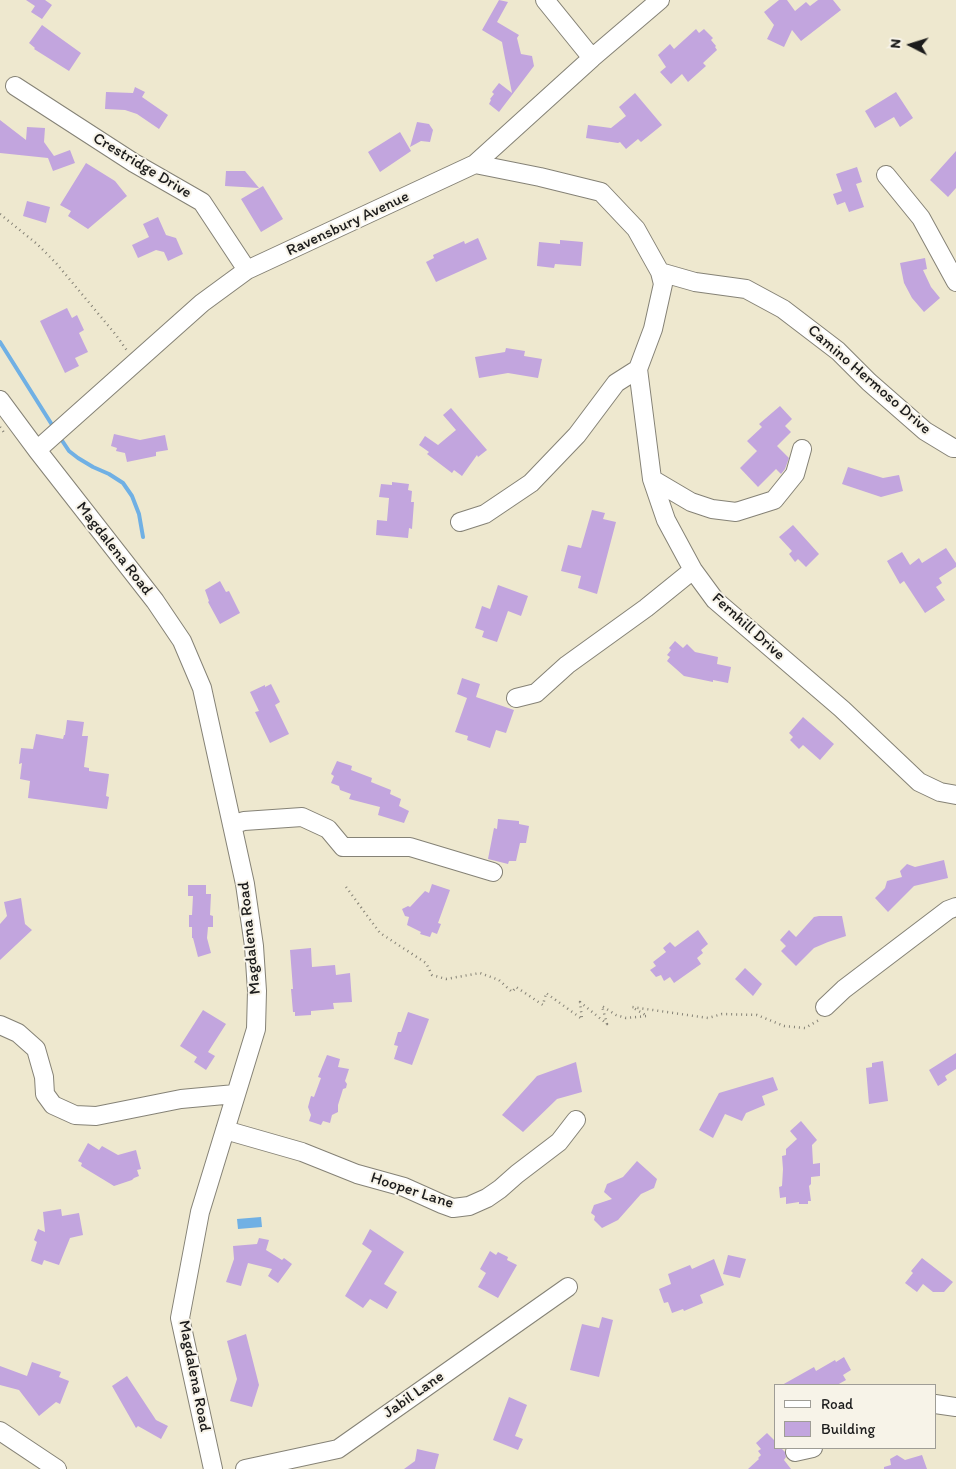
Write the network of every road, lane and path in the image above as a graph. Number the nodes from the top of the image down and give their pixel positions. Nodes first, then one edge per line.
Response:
1 (545, 0) edge
2 (660, 0) edge
3 (592, 58) junction
4 (14, 86) dead end
5 (475, 164) junction
6 (886, 175) dead end
7 (0, 214) edge
8 (247, 270) junction
9 (660, 272) junction
10 (956, 282) edge
11 (135, 362) junction
12 (638, 369) junction
13 (0, 400) edge
14 (43, 445) junction
15 (956, 448) edge
16 (802, 449) dead end
17 (652, 479) junction
18 (460, 522) dead end
19 (693, 570) junction
20 (516, 698) dead end
21 (956, 795) edge
22 (232, 825) junction
23 (492, 872) dead end
24 (346, 887) dead end
25 (956, 907) edge
26 (825, 1007) joint
27 (0, 1025) edge
28 (235, 1094) junction
29 (576, 1120) dead end
30 (225, 1130) junction
31 (568, 1287) dead end
32 (936, 1404) edge
33 (956, 1407) edge
34 (0, 1430) edge
35 (808, 1449) edge
36 (795, 1452) dead end
37 (58, 1469) edge
38 (213, 1469) edge
39 (245, 1469) edge

1 - 3 street
2 - 3 street, Ravensbury Avenue
3 - 5 street, Ravensbury Avenue
4 - 8 street, Crestridge Drive
5 - 8 street, Ravensbury Avenue
5 - 9 street
6 - 10 street
7 - 11 path
8 - 11 street, Ravensbury Avenue
9 - 12 street, Fernhill Drive
9 - 15 street, Camino Hermoso Drive
11 - 14 street, Ravensbury Avenue
12 - 17 street, Fernhill Drive
12 - 18 street
13 - 14 street, Magdalena Road
14 - 22 street, Magdalena Road
16 - 17 street
17 - 19 street, Fernhill Drive
19 - 20 street
19 - 21 street, Fernhill Drive
22 - 23 street
22 - 28 street, Magdalena Road
24 - 26 path
25 - 26 street
27 - 28 street
28 - 30 street, Magdalena Road
29 - 30 street, Hooper Lane
30 - 38 street, Magdalena Road
31 - 39 street, Jabil Lane
32 - 33 street
34 - 37 street
35 - 36 street

